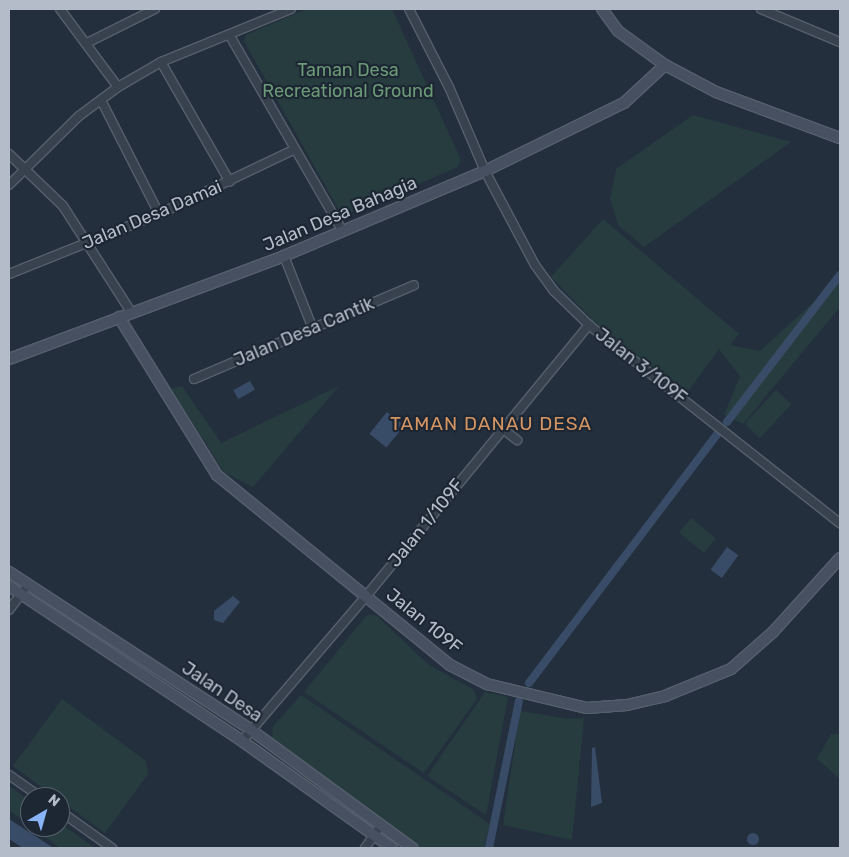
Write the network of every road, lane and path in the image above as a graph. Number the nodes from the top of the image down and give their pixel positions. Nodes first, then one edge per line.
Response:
1 (60, 9) edge
2 (154, 9) edge
3 (291, 9) edge
4 (409, 9) edge
5 (602, 9) edge
6 (761, 9) edge
7 (230, 36) junction
8 (840, 42) edge
9 (87, 43) junction
10 (161, 62) junction
11 (665, 65) junction
12 (118, 87) junction
13 (101, 100) junction
14 (840, 138) edge
15 (294, 150) junction
16 (9, 154) edge
17 (26, 168) junction
18 (485, 171) junction
19 (230, 182) junction
20 (9, 185) edge
21 (159, 214) junction
22 (342, 230) junction
23 (88, 242) junction
24 (284, 256) junction
25 (9, 274) edge
26 (414, 285) dead end
27 (131, 312) junction
28 (120, 317) junction
29 (589, 325) junction
30 (313, 329) junction
31 (9, 359) edge
32 (194, 379) dead end
33 (503, 429) junction
34 (516, 440) dead end
35 (840, 523) edge
36 (840, 558) edge
37 (9, 572) edge
38 (28, 584) junction
39 (9, 586) edge
40 (21, 594) junction
41 (367, 595) junction
42 (9, 610) edge
43 (251, 730) junction
44 (242, 741) junction
45 (9, 775) edge
46 (26, 787) edge
47 (70, 818) edge
48 (381, 825) junction
49 (374, 835) junction
50 (112, 848) edge
51 (365, 848) edge
52 (392, 848) edge
53 (412, 848) edge

1 - 9 street
2 - 9 street
3 - 7 street
4 - 18 street, Jalan 3/109F
5 - 11 street
6 - 8 street
7 - 10 street
7 - 15 street
9 - 12 street
10 - 12 street
10 - 19 street
11 - 14 street
11 - 18 street, Jalan Desa Bahagia
12 - 13 street
13 - 17 street
13 - 21 street
15 - 19 street, Jalan Desa Damai
15 - 22 street
16 - 17 street
17 - 20 street
17 - 23 street
18 - 22 street, Jalan Desa Bahagia
18 - 29 street, Jalan 3/109F
19 - 21 street, Jalan Desa Damai
21 - 23 street, Jalan Desa Damai
22 - 24 street, Jalan Desa Bahagia
23 - 25 street, Jalan Desa Damai
23 - 27 street
24 - 27 street, Jalan Desa Bahagia
24 - 30 street
26 - 30 street, Jalan Desa Cantik
27 - 28 street, Jalan Desa Bahagia
28 - 31 street, Jalan Desa Bahagia
28 - 41 street, Jalan 109F
29 - 33 street, Jalan 1/109F
29 - 35 street, Jalan 3/109F
30 - 32 street, Jalan Desa Cantik
33 - 34 street
33 - 41 street, Jalan 1/109F
36 - 41 street, Jalan 109F
37 - 38 street, Jalan Desa
38 - 40 street
38 - 43 street, Jalan Desa
39 - 40 street, Jalan Desa
40 - 42 street
40 - 44 street, Jalan Desa
41 - 43 street, Jalan 1/109F
43 - 44 street, Jalan 1/109F
43 - 48 street, Jalan Desa
44 - 49 street, Jalan Desa
45 - 46 street
47 - 50 street
48 - 49 street
48 - 53 street, Jalan Desa
49 - 51 street
49 - 52 street, Jalan Desa

